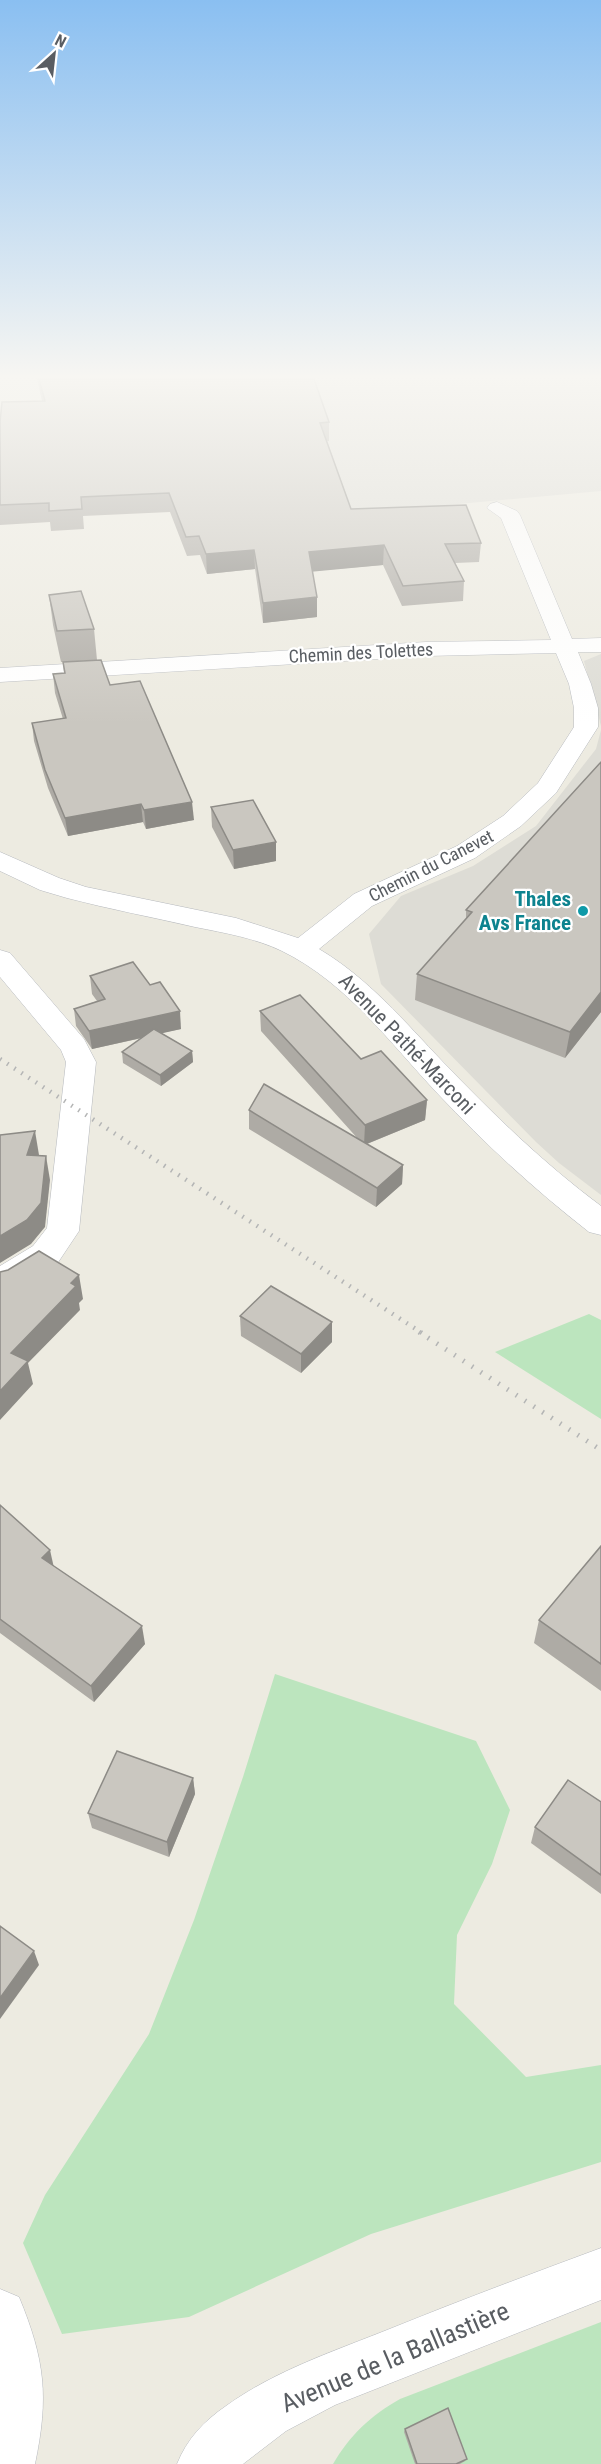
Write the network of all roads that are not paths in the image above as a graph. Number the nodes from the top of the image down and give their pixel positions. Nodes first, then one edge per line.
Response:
1 (497, 508) dead end
2 (566, 645) junction
3 (601, 645) edge
4 (0, 675) edge
5 (4, 868) edge
6 (301, 950) junction
7 (0, 959) edge
8 (601, 1223) edge
9 (0, 1283) edge
10 (601, 2274) edge
11 (0, 2316) edge
12 (7, 2464) edge
13 (205, 2464) edge

1 - 2 street
2 - 3 street
2 - 4 street, Chemin des Tolettes
2 - 6 street, Chemin du Canevet
5 - 6 street, Avenue Pathé-Marconi
6 - 8 street, Avenue Pathé-Marconi
7 - 9 street
10 - 13 street, Avenue de la Ballastière
11 - 12 street

